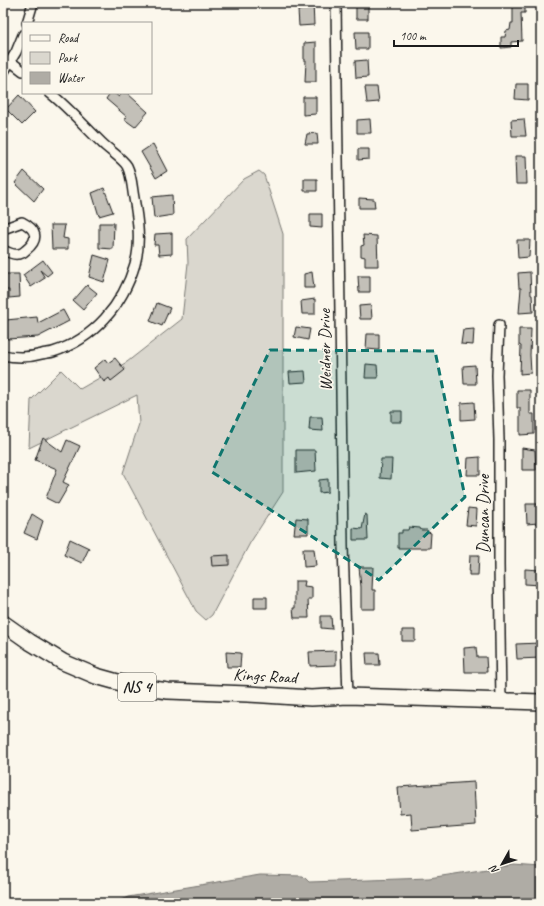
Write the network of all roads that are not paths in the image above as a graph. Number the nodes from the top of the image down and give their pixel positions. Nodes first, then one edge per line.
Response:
1 (33, 3) edge
2 (336, 3) edge
3 (27, 22) edge
4 (22, 37) edge
5 (10, 61) junction
6 (22, 70) edge
7 (3, 73) edge
8 (51, 94) edge
9 (3, 229) edge
10 (3, 250) edge
11 (499, 325) dead end
12 (3, 355) edge
13 (3, 623) edge
14 (348, 696) junction
15 (501, 702) junction
16 (541, 702) edge

1 - 3 street
2 - 14 street, Weidner Drive
4 - 5 street
5 - 6 street
5 - 7 street
8 - 12 street
9 - 10 street
11 - 15 street, Duncan Drive
13 - 14 main road, Kings Road / NS 4
14 - 15 main road, Kings Road / NS 4
15 - 16 main road, Kings Road / NS 4

